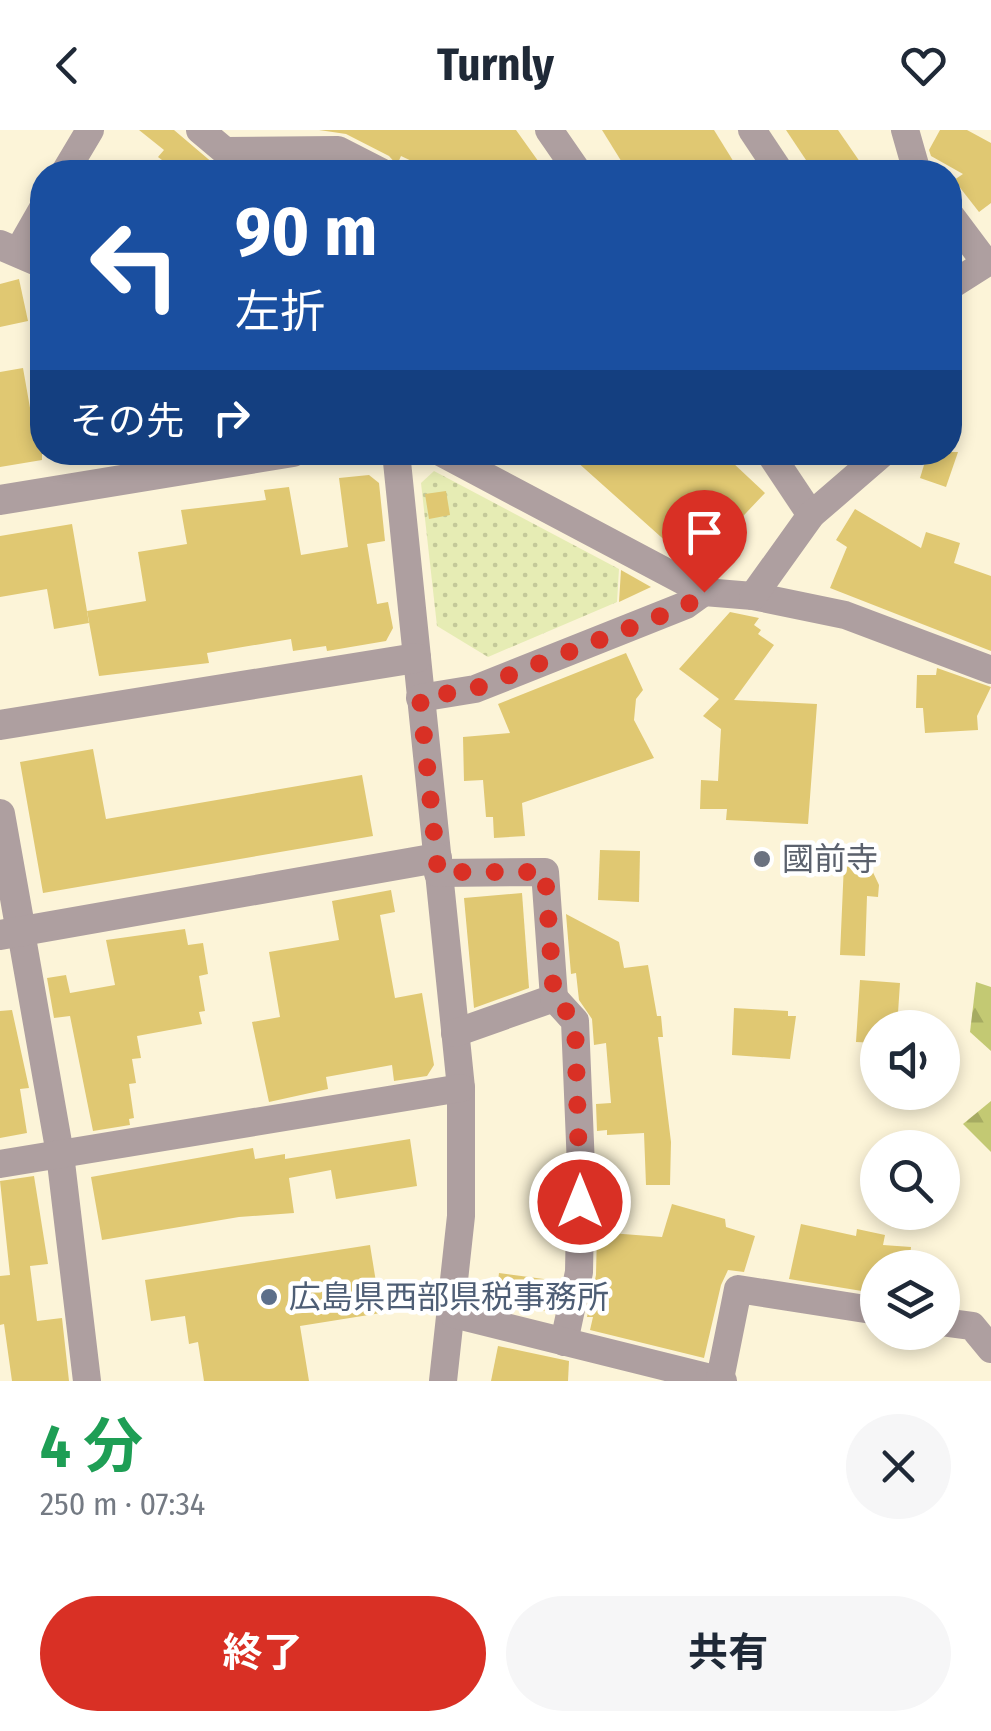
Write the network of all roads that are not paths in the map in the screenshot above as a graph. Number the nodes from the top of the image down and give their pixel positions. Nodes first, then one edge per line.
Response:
1 (90, 130) edge
2 (200, 130) edge
3 (549, 130) edge
4 (752, 130) edge
5 (906, 130) edge
6 (72, 160) edge
7 (358, 160) edge
8 (570, 160) edge
9 (772, 160) edge
10 (914, 160) edge
11 (962, 231) edge
12 (962, 278) edge
13 (214, 465) edge
14 (397, 465) edge
15 (474, 465) edge
16 (777, 465) edge
17 (869, 465) edge
18 (0, 500) edge
19 (811, 515) junction
20 (704, 592) junction
21 (753, 596) junction
22 (416, 658) junction
23 (991, 670) edge
24 (420, 698) junction
25 (0, 725) edge
26 (0, 814) edge
27 (437, 865) junction
28 (10, 933) edge
29 (554, 998) junction
30 (454, 1034) junction
31 (461, 1088) junction
32 (60, 1154) junction
33 (0, 1164) edge
34 (860, 1309) edge
35 (453, 1314) junction
36 (960, 1324) edge
37 (564, 1342) junction
38 (991, 1350) edge
39 (721, 1380) edge
40 (86, 1381) edge
41 (442, 1381) edge

1 - 6 street
2 - 7 street
3 - 8 street
4 - 9 street
5 - 10 street
11 - 12 street
13 - 18 street
14 - 22 street
15 - 20 street
16 - 19 street
17 - 19 street
19 - 21 street
20 - 21 street
20 - 24 street
21 - 23 street
22 - 24 street
22 - 25 street
24 - 27 street
26 - 28 street
27 - 28 street
27 - 29 street
27 - 30 street
28 - 32 street
29 - 30 street
29 - 37 street
30 - 31 street
31 - 32 street
31 - 35 street
32 - 33 street
32 - 40 street
34 - 39 street
35 - 37 street
35 - 41 street
36 - 38 street
37 - 39 street

